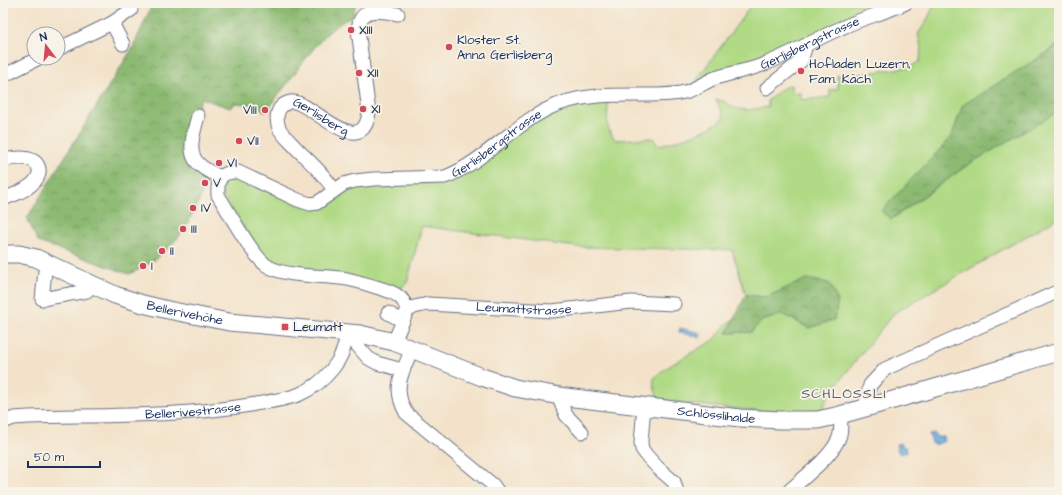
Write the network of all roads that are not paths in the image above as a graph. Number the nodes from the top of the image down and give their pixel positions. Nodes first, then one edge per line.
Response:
1 (906, 3) edge
2 (131, 10) dead end
3 (398, 14) dead end
4 (112, 23) junction
5 (66, 44) edge
6 (123, 44) dead end
7 (806, 45) junction
8 (26, 64) edge
9 (3, 76) edge
10 (766, 88) dead end
11 (198, 116) dead end
12 (3, 160) edge
13 (221, 177) junction
14 (334, 190) junction
15 (3, 199) edge
16 (3, 254) edge
17 (48, 262) junction
18 (92, 284) junction
19 (1059, 291) edge
20 (674, 304) dead end
21 (388, 313) dead end
22 (405, 316) junction
23 (346, 332) junction
24 (376, 338) joint
25 (394, 342) junction
26 (412, 349) junction
27 (1059, 352) edge
28 (402, 370) junction
29 (558, 396) junction
30 (644, 406) junction
31 (865, 408) junction
32 (840, 415) junction
33 (3, 422) edge
34 (582, 432) dead end
35 (498, 492) edge
36 (677, 492) edge
37 (788, 492) edge

1 - 7 street, Gerlisbergstrasse
2 - 4 street
3 - 14 street, Gerlisberg
4 - 5 street
4 - 6 street
7 - 10 street
7 - 14 street, Gerlisbergstrasse
8 - 9 street
11 - 13 street
12 - 15 street
13 - 14 street, Gerlisbergstrasse
13 - 22 street
16 - 17 main road, Bellerivehöhe
17 - 18 main road, Bellerivehöhe
17 - 18 street
18 - 23 main road, Bellerivehöhe
19 - 31 street
20 - 22 street, Leumattstrasse
21 - 22 street
22 - 25 street
23 - 24 main road, Bellerivehöhe
23 - 28 street
23 - 33 street, Bellerivestrasse
24 - 25 main road, Schlösslihalde
25 - 26 main road, Schlösslihalde
26 - 28 street
26 - 29 main road, Schlösslihalde
27 - 31 main road, Schlösslihalde
28 - 35 street
29 - 30 main road, Schlösslihalde
29 - 34 street
30 - 32 main road, Schlösslihalde
30 - 36 street
31 - 32 main road, Schlösslihalde
32 - 37 street

